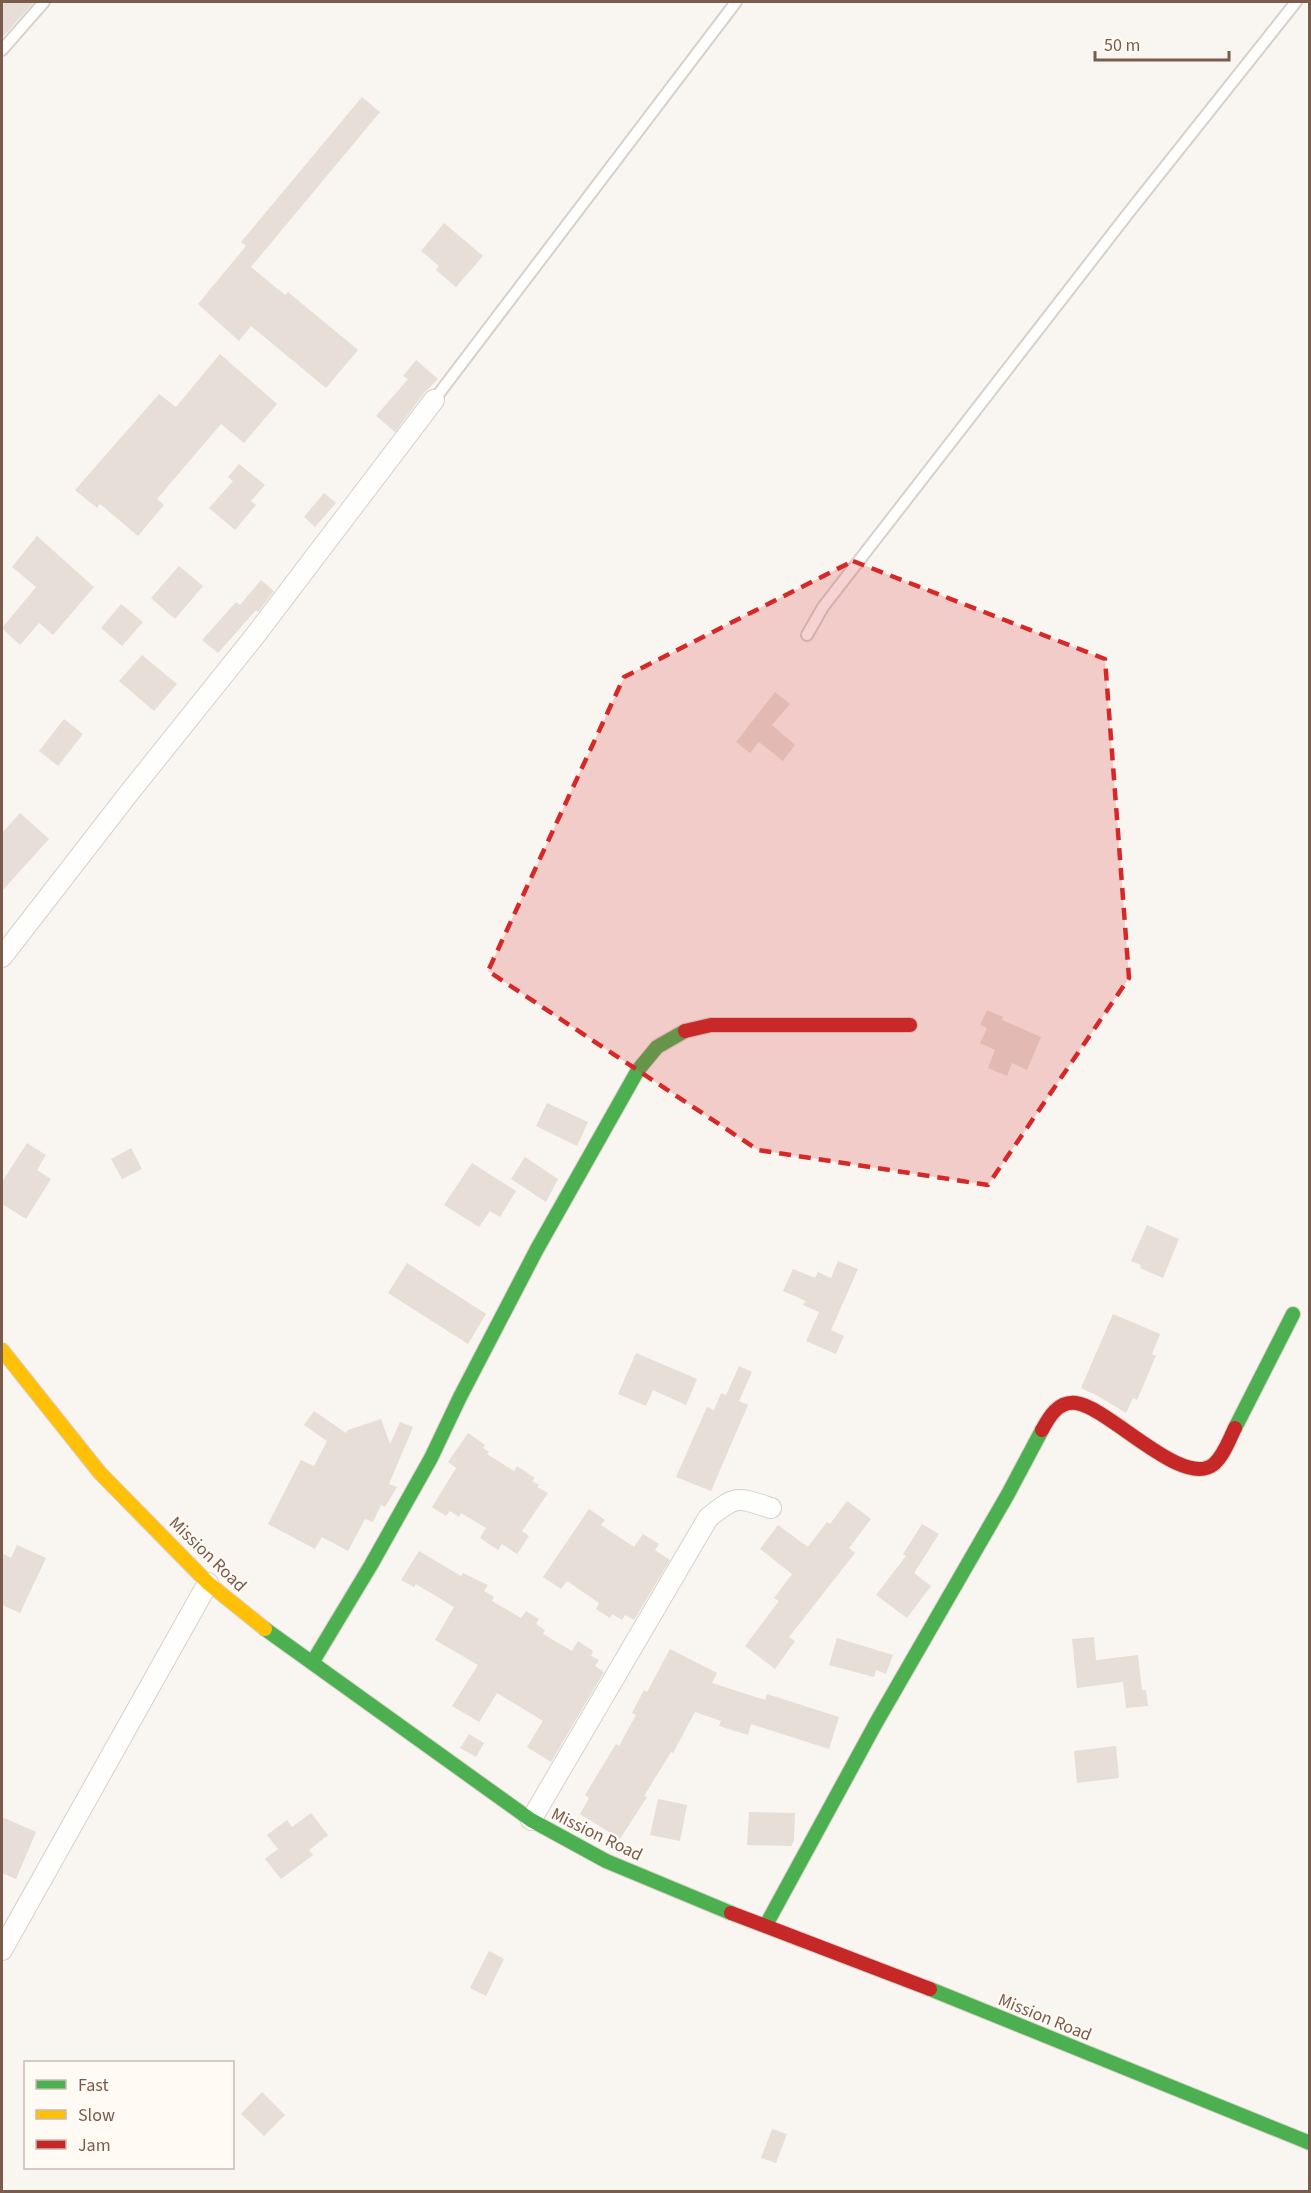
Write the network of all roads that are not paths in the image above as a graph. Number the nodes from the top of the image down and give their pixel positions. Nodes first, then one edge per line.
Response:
1 (44, 2) edge
2 (736, 2) edge
3 (1296, 2) edge
4 (2, 50) edge
5 (434, 400) joint
6 (807, 634) dead end
7 (2, 957) edge
8 (910, 1025) dead end
9 (1293, 1314) dead end
10 (2, 1350) edge
11 (771, 1508) dead end
12 (208, 1583) junction
13 (312, 1663) junction
14 (531, 1820) junction
15 (766, 1925) junction
16 (2, 1950) edge
17 (1310, 2143) edge

1 - 4 lane
2 - 5 lane
3 - 6 lane
5 - 7 street
8 - 13 street
9 - 15 street
10 - 12 street, Mission Road
11 - 14 street
12 - 13 street, Mission Road
12 - 16 street
13 - 14 street, Mission Road
14 - 15 street, Mission Road
15 - 17 street, Mission Road

